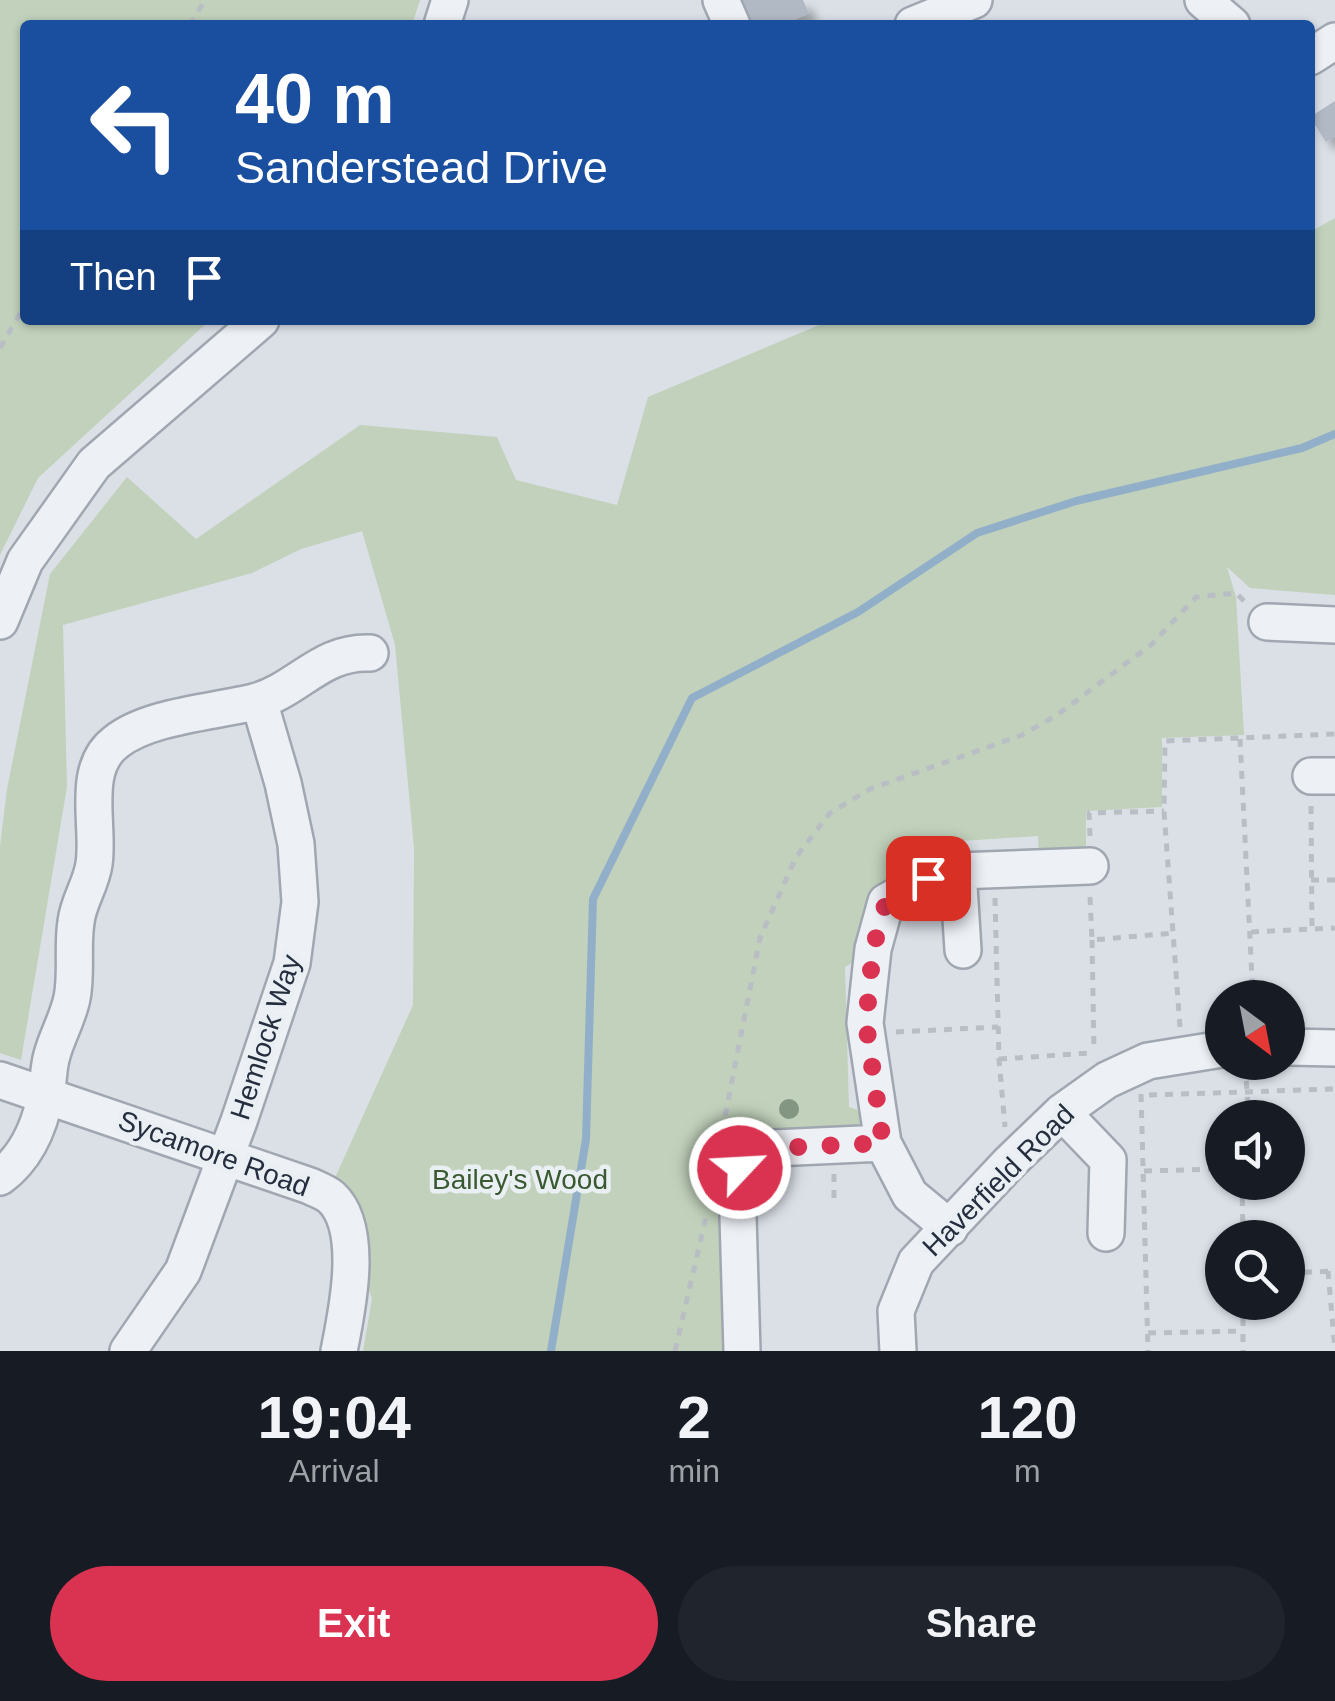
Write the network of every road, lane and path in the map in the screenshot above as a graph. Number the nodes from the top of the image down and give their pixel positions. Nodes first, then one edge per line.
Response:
1 (974, 0) edge
2 (1204, 0) edge
3 (925, 20) edge
4 (1226, 20) edge
5 (20, 314) edge
6 (255, 325) edge
7 (0, 348) edge
8 (0, 621) edge
9 (1266, 622) dead end
10 (1335, 625) edge
11 (370, 653) dead end
12 (259, 701) junction
13 (1310, 733) junction
14 (1335, 734) edge
15 (1240, 738) junction
16 (1323, 776) edge
17 (1090, 866) dead end
18 (994, 870) junction
19 (958, 872) junction
20 (1311, 880) junction
21 (1335, 880) edge
22 (1335, 928) edge
23 (1312, 929) junction
24 (1250, 932) junction
25 (1092, 940) dead end
26 (963, 950) dead end
27 (1252, 980) edge
28 (998, 1027) junction
29 (867, 1034) junction
30 (1305, 1047) edge
31 (1335, 1048) edge
32 (1205, 1051) edge
33 (1182, 1054) junction
34 (999, 1059) junction
35 (0, 1080) edge
36 (1246, 1080) edge
37 (1133, 1082) junction
38 (1335, 1089) edge
39 (1247, 1092) junction
40 (46, 1093) junction
41 (1248, 1100) edge
42 (1062, 1112) junction
43 (883, 1143) junction
44 (226, 1157) junction
45 (1009, 1163) junction
46 (1205, 1168) edge
47 (1144, 1170) junction
48 (834, 1174) dead end
49 (0, 1177) edge
50 (834, 1206) dead end
51 (950, 1228) junction
52 (1106, 1234) dead end
53 (1331, 1271) edge
54 (1305, 1272) edge
55 (1242, 1320) edge
56 (1242, 1331) junction
57 (1148, 1333) junction
58 (1335, 1350) edge
59 (128, 1351) edge
60 (339, 1351) edge
61 (742, 1351) edge
62 (898, 1351) edge
63 (1148, 1351) edge
64 (1243, 1351) edge

1 - 3 street
2 - 4 street
5 - 7 path
6 - 8 street
9 - 10 street
11 - 12 street
12 - 40 street
12 - 44 street, Hemlock Way
13 - 14 path
13 - 15 path
13 - 16 path
15 - 24 path
15 - 33 path
16 - 20 path
17 - 18 street
18 - 19 street
18 - 28 path
19 - 26 street
19 - 29 street
20 - 21 path
20 - 23 path
22 - 23 path
23 - 24 path
24 - 27 path
25 - 34 path
28 - 29 path
28 - 34 path
29 - 43 street
30 - 31 street
32 - 33 street, Haverfield Road
33 - 37 street, Haverfield Road
34 - 45 path
35 - 40 street, Sycamore Road
36 - 39 path
37 - 39 path
37 - 42 street, Haverfield Road
37 - 47 path
38 - 39 path
39 - 41 path
40 - 44 street, Sycamore Road
40 - 49 street
42 - 45 street, Haverfield Road
42 - 52 street
43 - 51 street
43 - 61 street
44 - 59 street, Hemlock Way
44 - 60 street, Sycamore Road
45 - 51 street, Haverfield Road
46 - 47 path
47 - 57 path
48 - 50 path
51 - 62 street, Haverfield Road
53 - 54 path
53 - 58 path
55 - 56 path
56 - 57 path
56 - 64 path
57 - 63 path

